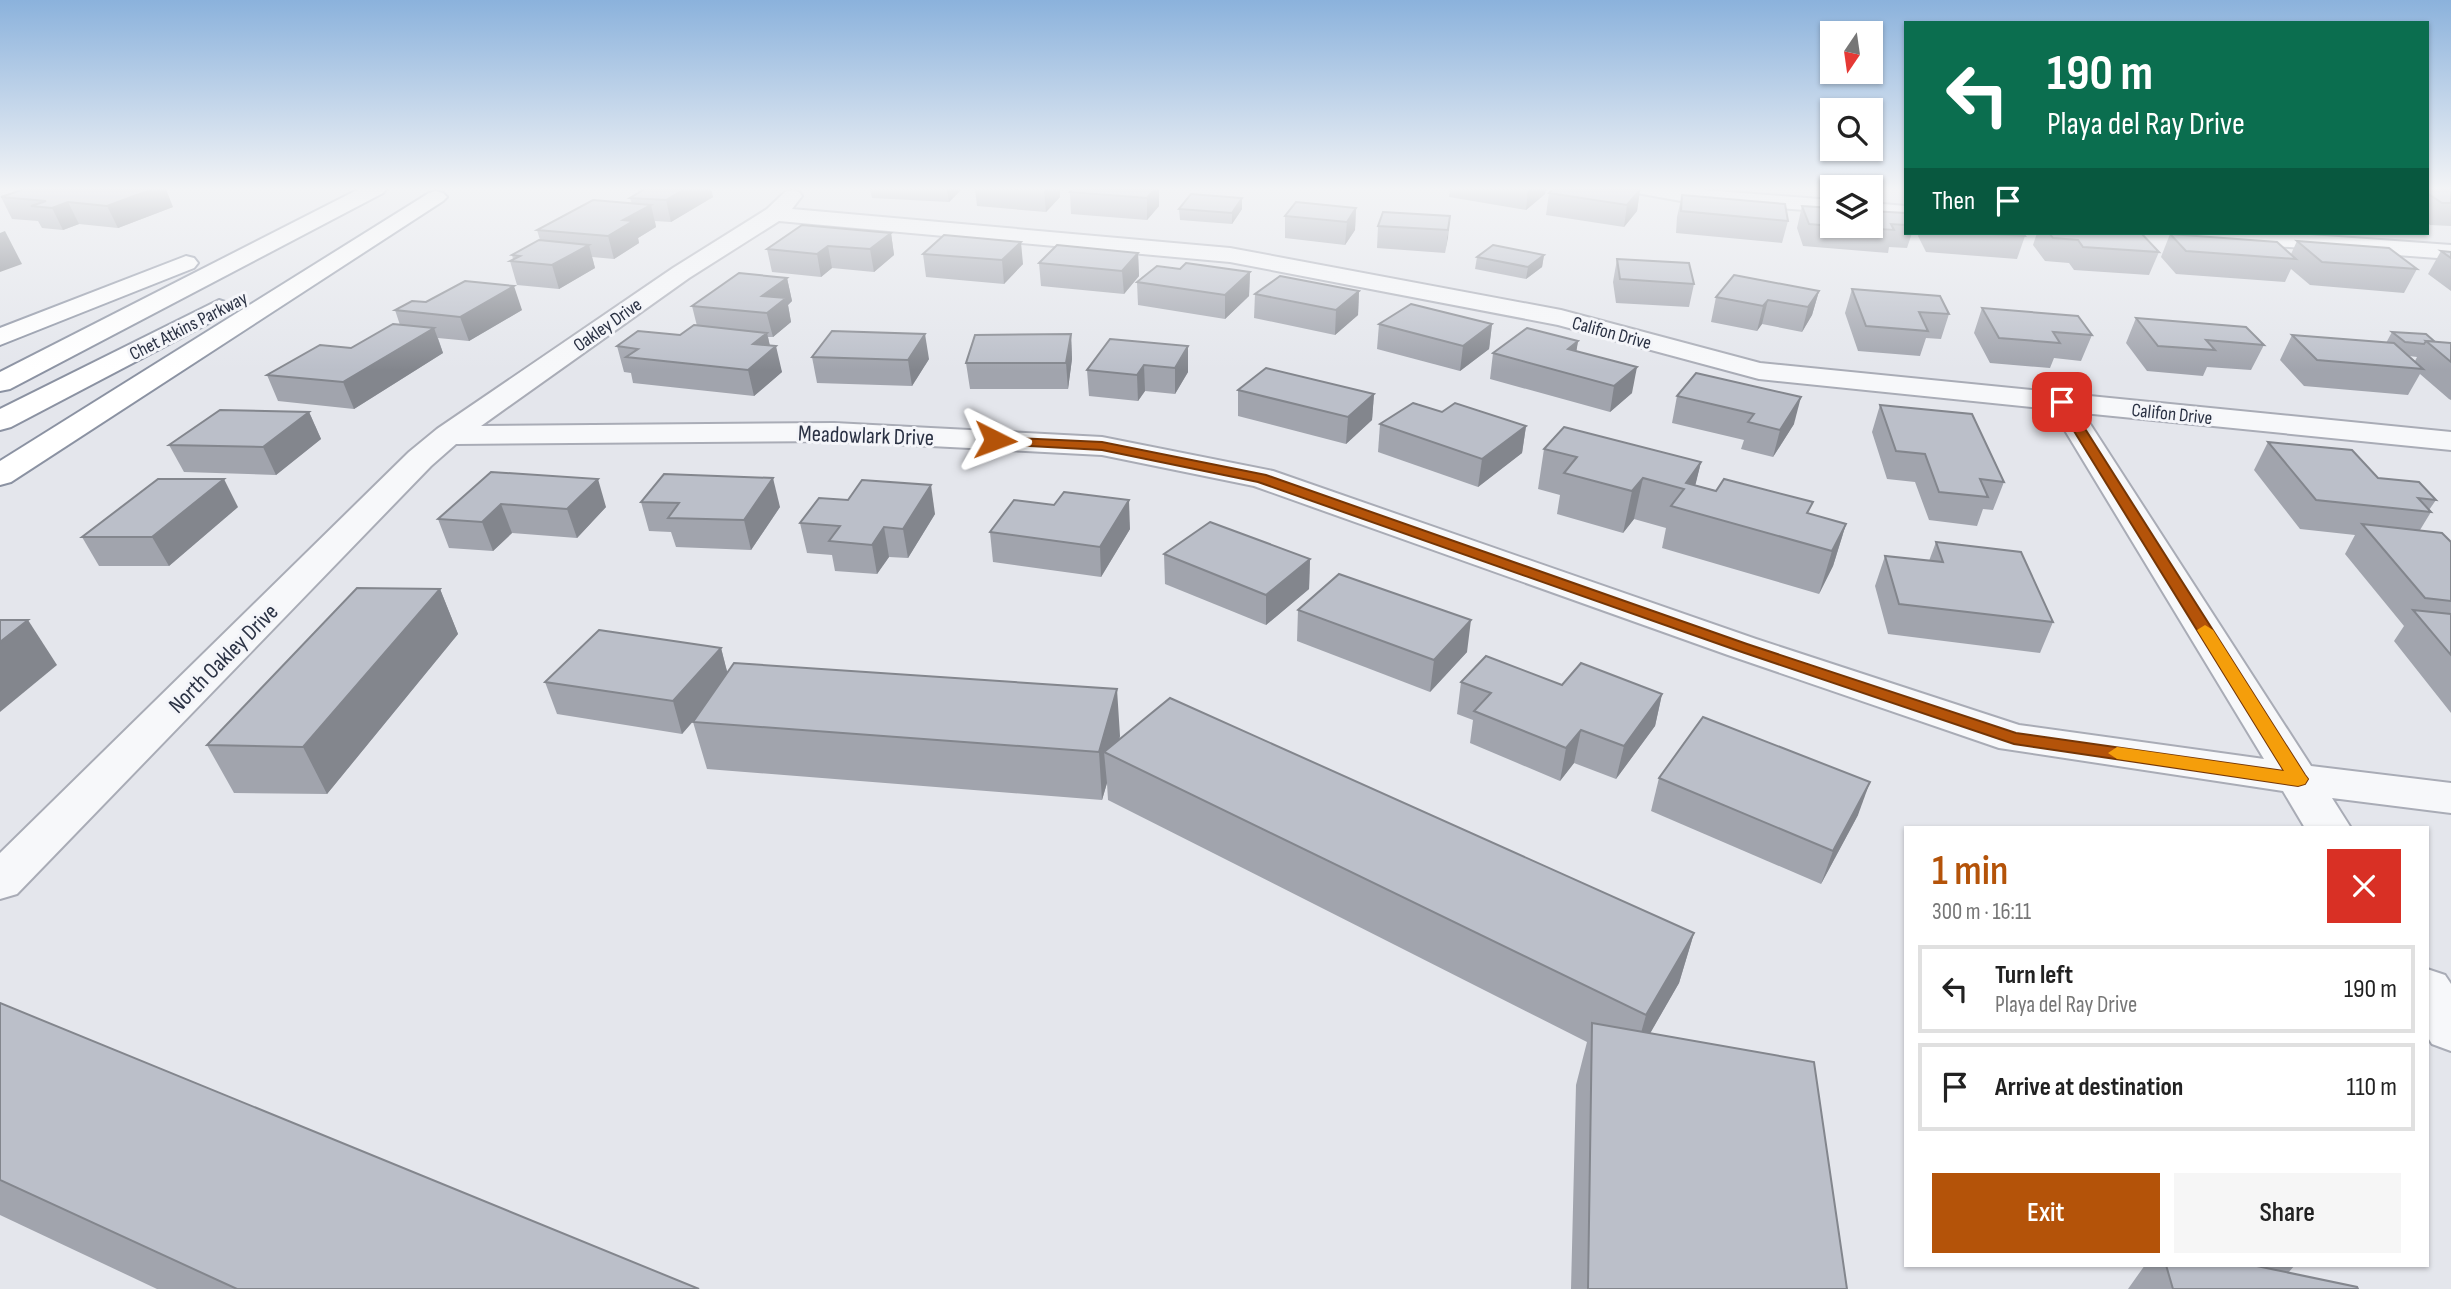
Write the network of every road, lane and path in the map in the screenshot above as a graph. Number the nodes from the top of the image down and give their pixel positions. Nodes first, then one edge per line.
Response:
1 (221, 249) edge
2 (261, 249) edge
3 (334, 249) edge
4 (355, 249) edge
5 (719, 249) edge
6 (1165, 249) edge
7 (2412, 249) edge
8 (2451, 252) edge
9 (0, 337) edge
10 (0, 383) edge
11 (2062, 402) junction
12 (0, 421) edge
13 (448, 435) junction
14 (2451, 441) edge
15 (0, 475) edge
16 (2298, 779) junction
17 (2451, 798) edge
18 (2327, 826) edge
19 (0, 882) edge
20 (2429, 993) edge
21 (2451, 1029) edge

1 - 9 highway
2 - 10 highway, Chet Atkins Parkway
3 - 12 highway, Chet Atkins Parkway
4 - 15 highway
5 - 13 street, Oakley Drive
6 - 11 street, Califon Drive
7 - 8 street
11 - 14 street, Califon Drive
11 - 16 street
13 - 16 street, Meadowlark Drive
13 - 19 street, North Oakley Drive
16 - 17 street, Meadowlark Drive
16 - 18 street
20 - 21 street

